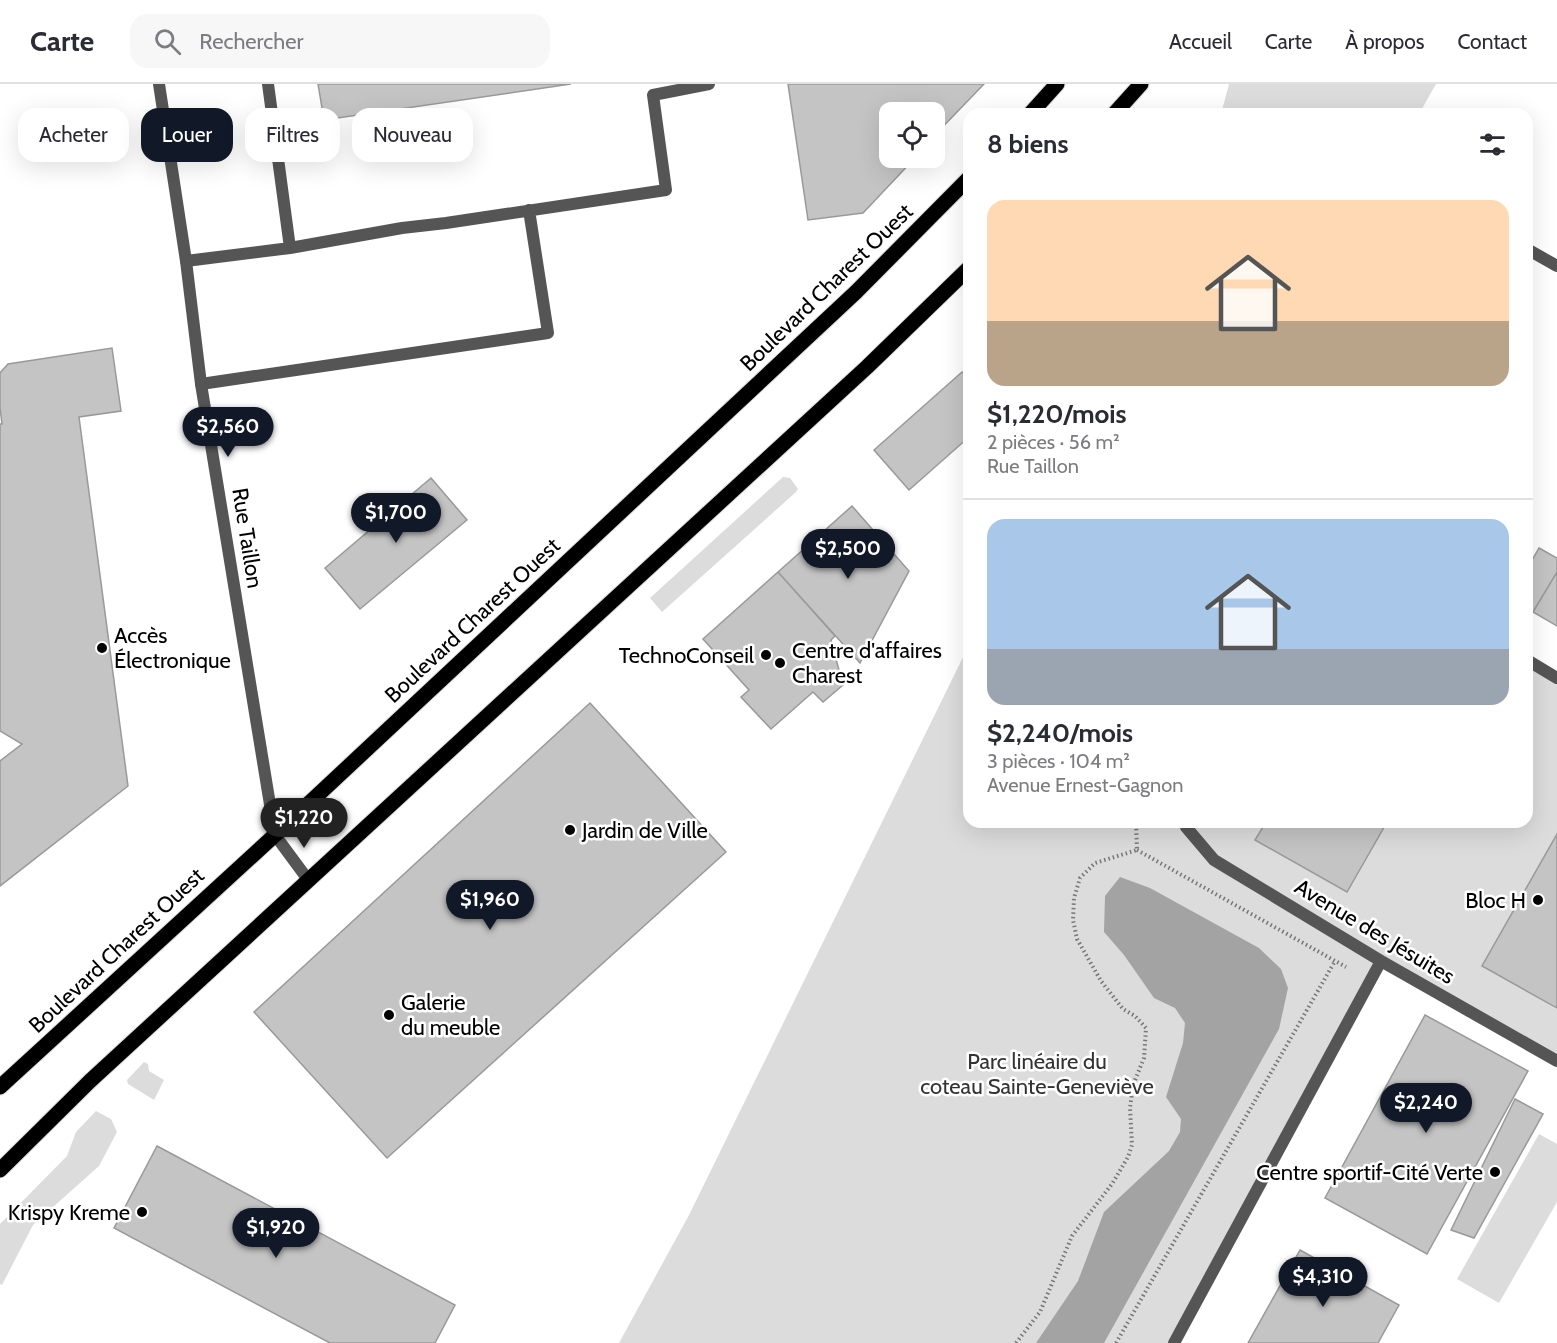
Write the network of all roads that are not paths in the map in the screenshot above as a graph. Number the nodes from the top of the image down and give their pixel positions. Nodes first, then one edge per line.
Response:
1 (159, 84) edge
2 (268, 84) edge
3 (709, 84) edge
4 (1057, 84) edge
5 (1141, 84) edge
6 (1035, 108) edge
7 (1119, 108) edge
8 (963, 184) edge
9 (529, 210) junction
10 (290, 248) junction
11 (1533, 252) edge
12 (186, 261) junction
13 (1557, 266) edge
14 (963, 274) edge
15 (201, 384) junction
16 (1533, 664) edge
17 (1557, 678) edge
18 (1187, 828) edge
19 (275, 836) junction
20 (309, 881) junction
21 (1381, 961) junction
22 (1557, 1061) edge
23 (0, 1087) edge
24 (0, 1170) edge
25 (1174, 1343) edge

1 - 12 street, Rue Taillon
2 - 10 street
3 - 9 street
4 - 6 main road
5 - 7 main road
8 - 19 main road, Boulevard Charest Ouest
9 - 10 street
9 - 15 street
10 - 12 street
11 - 13 street
12 - 15 street, Rue Taillon
14 - 20 main road
15 - 19 street, Rue Taillon
16 - 17 street
18 - 21 street, Avenue des Jésuites
19 - 20 street, Rue Taillon
19 - 23 main road, Boulevard Charest Ouest
20 - 24 main road
21 - 22 street, Avenue des Jésuites
21 - 25 street

